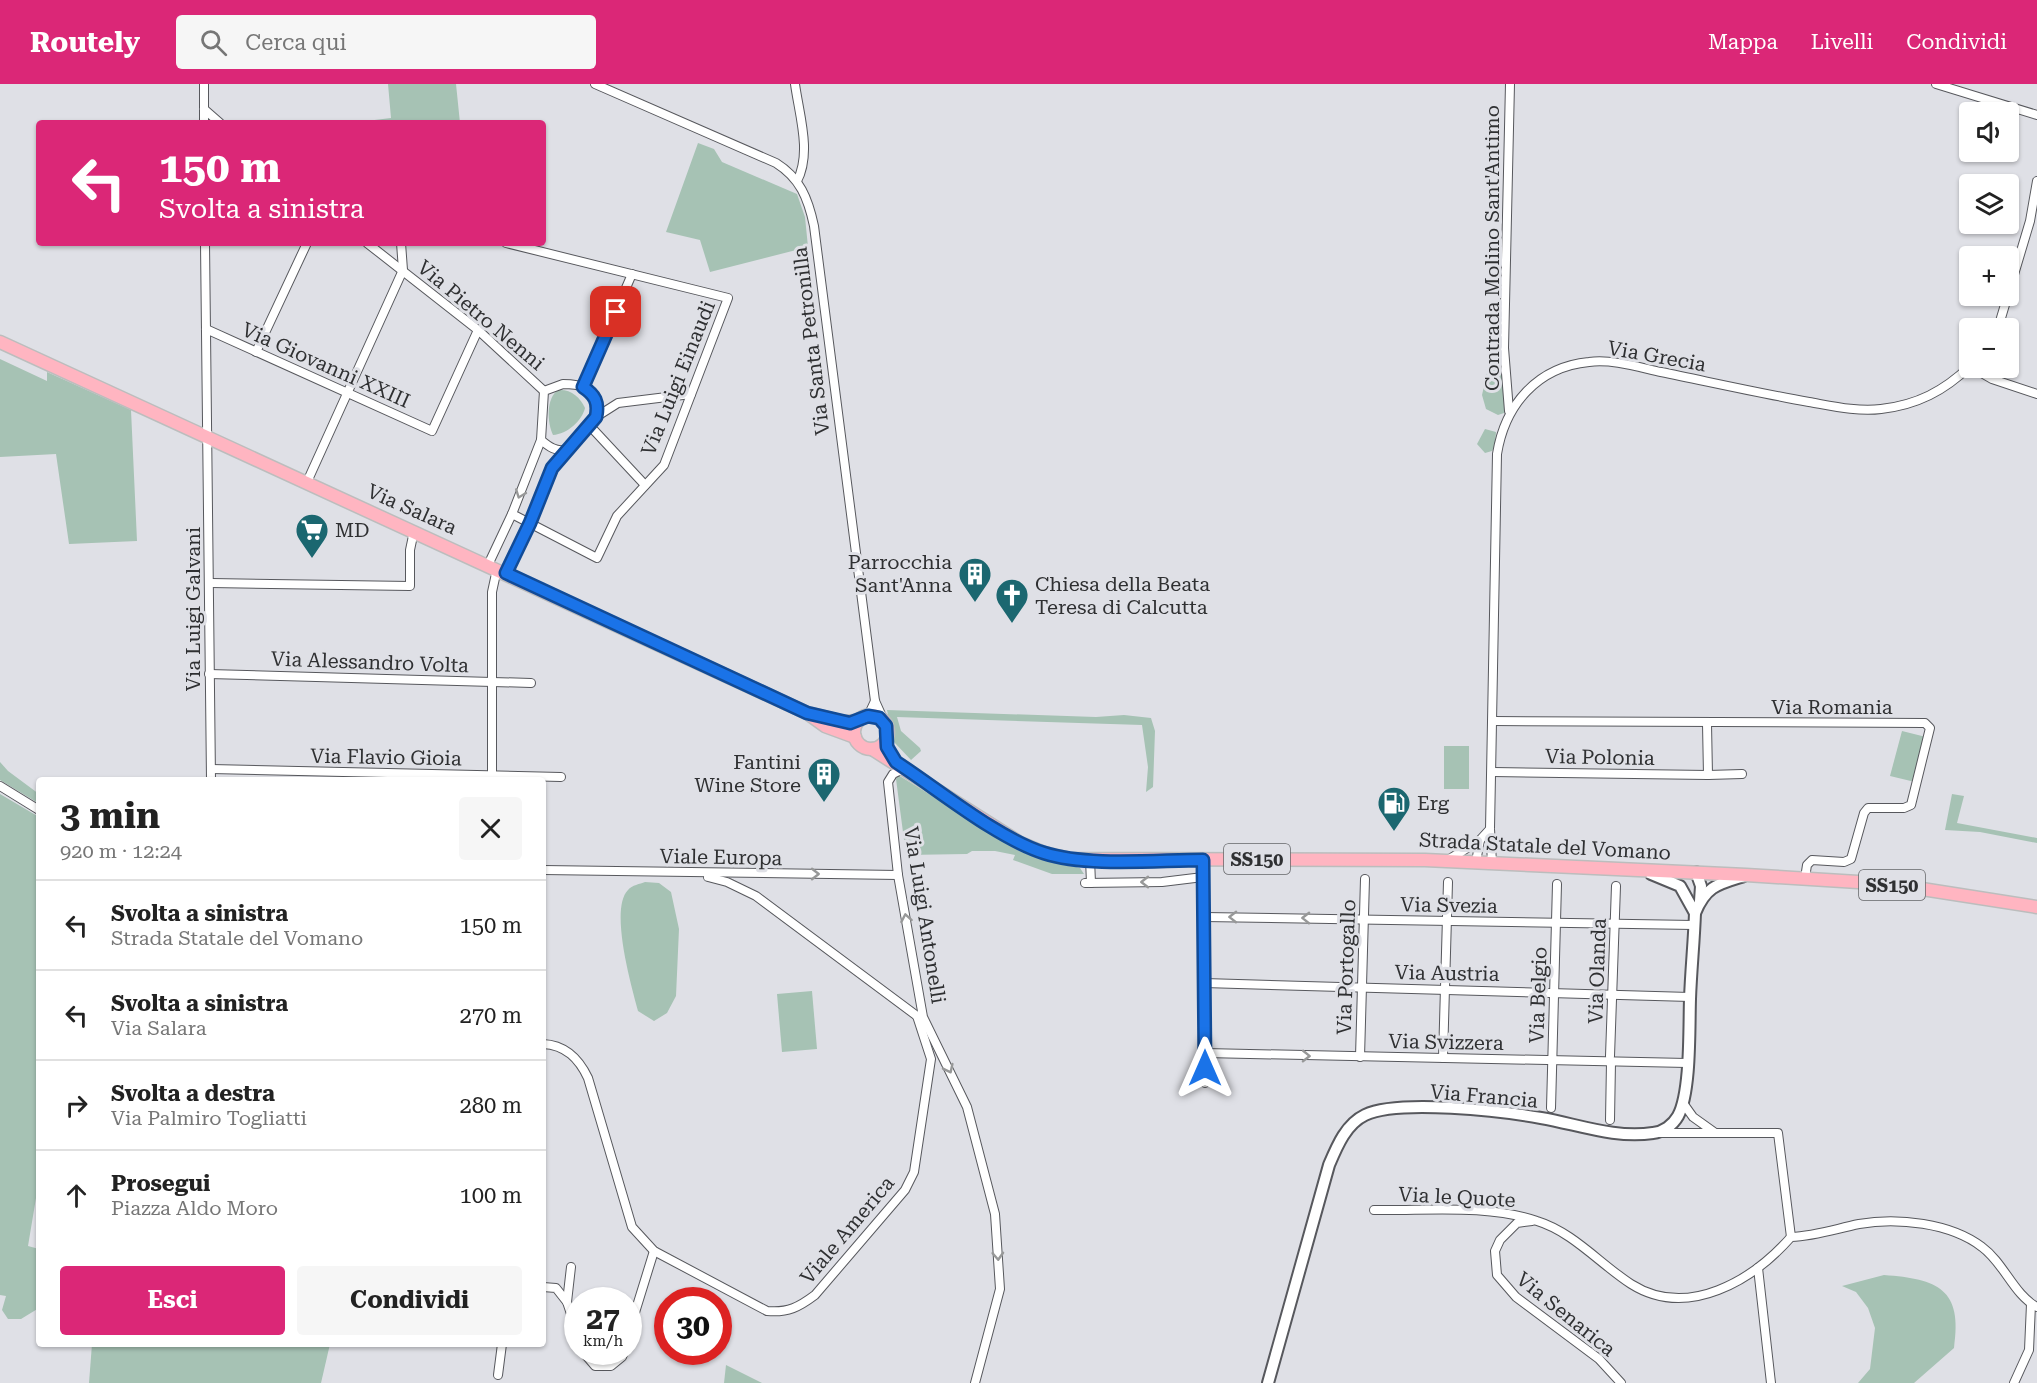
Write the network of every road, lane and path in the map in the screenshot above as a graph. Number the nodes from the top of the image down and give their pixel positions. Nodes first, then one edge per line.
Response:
1 (204, 84) edge
2 (595, 84) edge
3 (795, 84) edge
4 (1510, 84) edge
5 (1936, 84) edge
6 (204, 109) junction
7 (2037, 115) edge
8 (204, 120) edge
9 (217, 120) edge
10 (797, 181) junction
11 (2037, 181) edge
12 (206, 246) edge
13 (306, 246) edge
14 (371, 246) edge
15 (402, 246) edge
16 (518, 246) edge
17 (403, 270) junction
18 (632, 274) junction
19 (2001, 318) edge
20 (206, 329) junction
21 (478, 330) junction
22 (0, 342) edge
23 (256, 352) junction
24 (1959, 376) edge
25 (1990, 378) edge
26 (583, 387) junction
27 (544, 391) junction
28 (348, 394) junction
29 (691, 394) junction
30 (2037, 394) edge
31 (1509, 411) junction
32 (596, 417) junction
33 (590, 426) junction
34 (209, 437) junction
35 (542, 440) junction
36 (568, 449) junction
37 (307, 482) junction
38 (645, 486) junction
39 (512, 514) junction
40 (530, 523) junction
41 (414, 531) junction
42 (497, 569) junction
43 (211, 583) junction
44 (209, 674) junction
45 (494, 682) junction
46 (531, 683) dead end
47 (875, 701) junction
48 (807, 713) junction
49 (863, 718) junction
50 (884, 721) junction
51 (1493, 721) junction
52 (1707, 724) junction
53 (855, 737) junction
54 (886, 740) junction
55 (872, 749) junction
56 (900, 765) junction
57 (211, 769) junction
58 (1492, 772) junction
59 (1742, 774) dead end
60 (1708, 775) junction
61 (211, 777) edge
62 (461, 777) edge
63 (492, 777) edge
64 (546, 777) edge
65 (561, 777) dead end
66 (0, 786) edge
67 (36, 808) edge
68 (1490, 829) junction
69 (1480, 840) junction
70 (1090, 860) junction
71 (1203, 860) junction
72 (1448, 861) junction
73 (1476, 862) junction
74 (1492, 862) junction
75 (1630, 869) junction
76 (546, 870) edge
77 (1696, 872) junction
78 (694, 874) junction
79 (898, 875) junction
80 (1746, 875) junction
81 (1203, 877) junction
82 (1805, 878) junction
83 (1365, 879) dead end
84 (1448, 882) dead end
85 (1557, 884) dead end
86 (1616, 886) dead end
87 (1694, 900) junction
88 (2037, 907) edge
89 (1204, 917) junction
90 (1364, 919) junction
91 (1448, 921) junction
92 (1557, 923) junction
93 (1615, 925) junction
94 (1694, 925) junction
95 (1204, 983) junction
96 (1361, 988) junction
97 (1446, 989) junction
98 (1554, 992) junction
99 (1612, 994) junction
100 (1690, 997) junction
101 (920, 1017) junction
102 (546, 1045) edge
103 (1205, 1053) junction
104 (1360, 1057) junction
105 (1443, 1058) junction
106 (1611, 1059) junction
107 (1552, 1062) junction
108 (1687, 1063) junction
109 (1205, 1083) dead end
110 (1683, 1103) junction
111 (1551, 1108) dead end
112 (1679, 1115) junction
113 (1610, 1120) dead end
114 (1716, 1132) junction
115 (1654, 1133) junction
116 (1693, 1133) junction
117 (1374, 1210) dead end
118 (1536, 1221) junction
119 (1791, 1237) junction
120 (654, 1251) junction
121 (571, 1267) dead end
122 (1758, 1268) junction
123 (546, 1287) edge
124 (569, 1287) edge
125 (642, 1290) edge
126 (564, 1298) edge
127 (2034, 1306) edge
128 (502, 1347) edge
129 (594, 1365) edge
130 (612, 1365) edge
131 (498, 1374) dead end
132 (975, 1383) edge
133 (1268, 1383) edge
134 (1621, 1383) edge
135 (1771, 1383) edge
136 (2014, 1383) edge

1 - 6 street
2 - 10 street, Via Santa Petronilla
3 - 10 street
4 - 31 street, Contrada Molino Sant'Antimo
5 - 7 street
6 - 8 street
6 - 9 street
10 - 47 street, Via Santa Petronilla
11 - 19 street
12 - 20 street, Via Luigi Galvani
13 - 23 street
14 - 17 street, Via Pietro Nenni
15 - 17 street
16 - 18 street
17 - 21 street, Via Pietro Nenni
17 - 28 street
18 - 26 street
18 - 29 street, Via Luigi Einaudi
20 - 23 street, Via Giovanni XXIII
20 - 34 street, Via Luigi Galvani
21 - 27 street, Via Pietro Nenni
21 - 28 street, Via Giovanni XXIII
22 - 34 main road, Via Salara
23 - 28 street, Via Giovanni XXIII
24 - 31 street, Via Grecia
25 - 30 street
26 - 27 street
26 - 32 street
27 - 35 street
28 - 37 street
29 - 32 street
29 - 38 street, Via Luigi Einaudi
31 - 51 street, Via Grecia
32 - 33 street
33 - 36 street
33 - 38 street
34 - 37 main road, Via Salara
34 - 43 street, Via Luigi Galvani
35 - 36 street
35 -> 39 street
36 - 40 street
37 - 41 main road, Via Salara
38 - 40 street, Via Luigi Einaudi
39 - 40 street
39 - 42 street
40 - 42 street
41 - 42 main road, Via Salara
41 - 43 street
42 - 45 street
42 - 48 main road, Via Salara
43 - 44 street, Via Luigi Galvani
44 - 45 street, Via Alessandro Volta
44 - 57 street, Via Luigi Galvani
45 - 46 street, Via Alessandro Volta
45 - 63 street
47 - 49 street
47 - 50 street, Via Santa Petronilla
48 - 49 main road, Via Salara
48 - 53 main road, Via Salara
49 - 50 main road
49 - 53 main road
50 - 54 main road
51 - 52 street, Via Romania
51 - 58 street, Via Grecia
52 - 60 street
52 - 82 street, Via Romania
53 - 55 main road
54 - 55 main road
54 - 56 main road
55 - 56 main road, Strada Statale del Vomano / SS150
56 - 70 main road, Strada Statale del Vomano / SS150
56 - 79 street, Via Luigi Antonelli
57 - 61 street, Via Luigi Galvani
57 - 62 street, Via Flavio Gioia
58 - 60 street, Via Polonia
58 - 68 street, Via Grecia
59 - 60 street, Via Polonia
64 - 65 street, Via Flavio Gioia
66 - 67 street
68 - 69 street
68 - 74 street, Via Grecia
69 - 72 street
69 - 73 street
70 - 71 main road, Strada Statale del Vomano / SS150
81 -> 70 street
71 - 72 main road, Strada Statale del Vomano / SS150
71 - 81 street
72 - 73 main road, Strada Statale del Vomano / SS150
73 - 74 main road, Strada Statale del Vomano / SS150
74 - 75 main road, Strada Statale del Vomano / SS150
75 - 77 main road, Strada Statale del Vomano / SS150
75 - 87 main road
76 - 78 street, Viale Europa
77 - 80 main road, Strada Statale del Vomano / SS150
77 - 87 main road
78 -> 79 street, Viale Europa
78 - 101 street
101 -> 79 street, Via Luigi Antonelli
80 - 82 main road, Strada Statale del Vomano / SS150
80 - 87 main road
81 - 89 street
82 - 88 main road, Strada Statale del Vomano / SS150
83 - 90 street, Via Portogallo
84 - 91 street
85 - 92 street, Via Belgio
86 - 93 street, Via Olanda
87 - 94 main road
90 -> 89 street, Via Svezia
89 - 95 street
90 - 91 street, Via Svezia
90 - 96 street, Via Portogallo
91 - 92 street, Via Svezia
91 - 97 street
92 - 93 street, Via Svezia
92 - 98 street, Via Belgio
93 - 94 street, Via Svezia
93 - 99 street, Via Olanda
94 - 100 main road
95 - 96 street, Via Austria
95 - 103 street
96 - 97 street, Via Austria
96 - 104 street, Via Portogallo
97 - 98 street, Via Austria
97 - 105 street
98 - 99 street, Via Austria
98 - 107 street, Via Belgio
99 - 100 street, Via Austria
99 - 106 street, Via Olanda
100 - 108 main road
101 - 120 street, Viale America
101 -> 132 street, Via Luigi Antonelli
102 - 120 street, Viale America
103 -> 104 street, Via Svizzera
103 - 109 street
104 - 105 street, Via Svizzera
105 - 107 street, Via Svizzera
106 - 107 street, Via Svizzera
106 - 108 street, Via Svizzera
106 - 113 street, Via Olanda
107 - 111 street, Via Belgio
108 - 110 main road
110 - 112 main road
110 - 114 street
112 - 115 main road
112 - 116 street
114 - 116 street
114 - 119 street
115 - 116 street
115 - 133 main road, Via Francia
117 - 118 street, Via le Quote
118 - 122 street, Via le Quote
118 - 134 street, Via Senarica
119 - 122 street, Via le Quote
119 - 127 street
120 - 125 street
121 - 124 street
122 - 135 street
123 - 126 street
127 - 136 street
128 - 131 street
129 - 130 street

